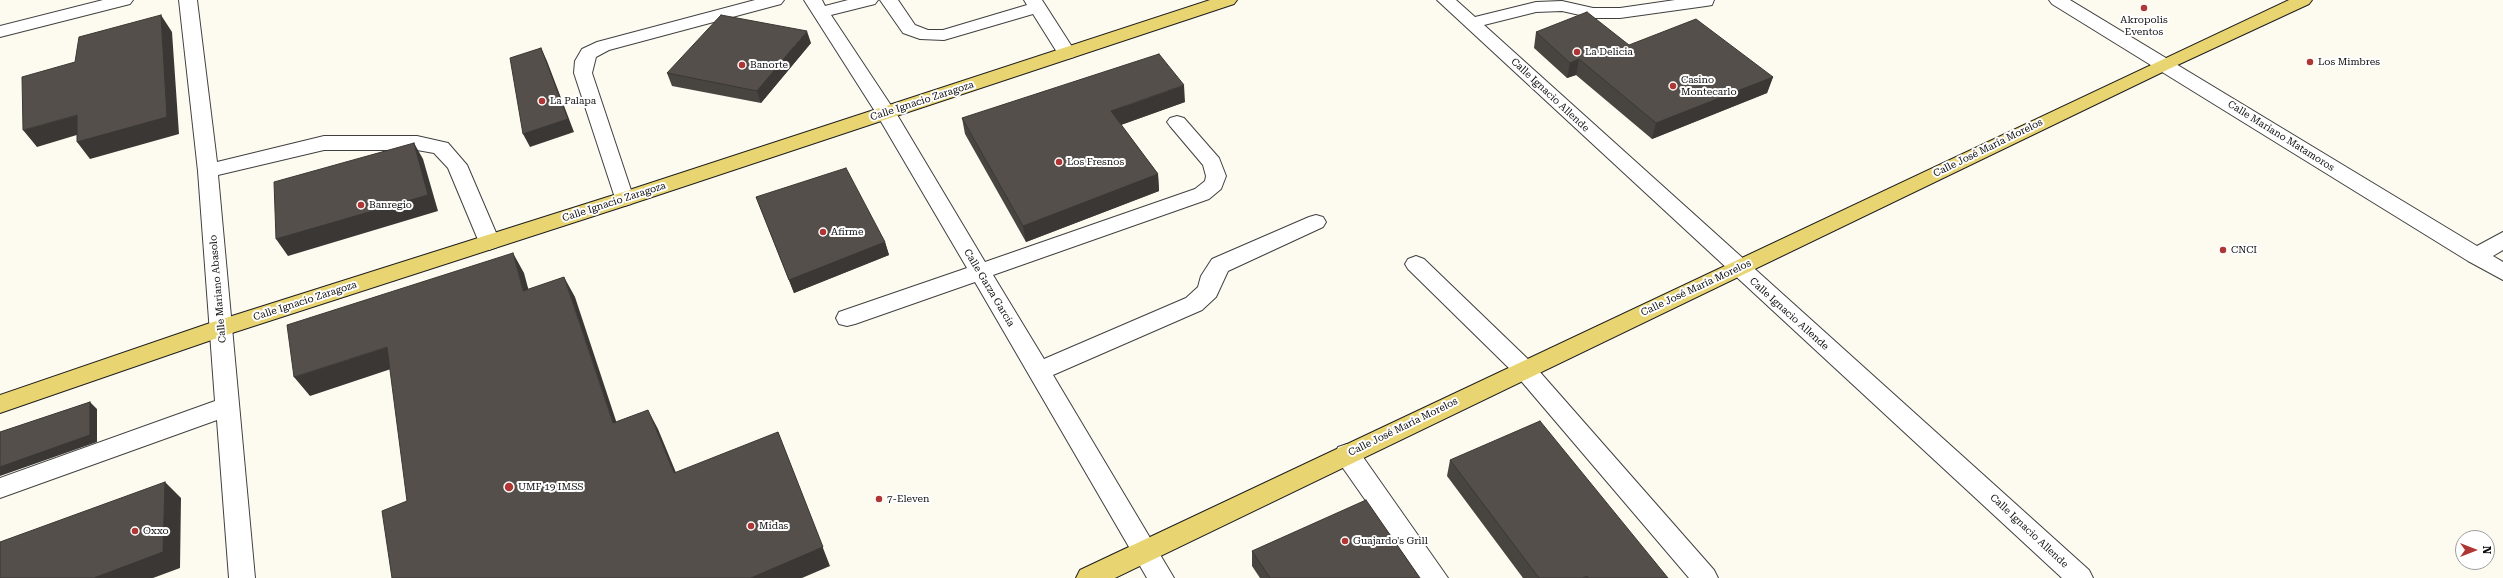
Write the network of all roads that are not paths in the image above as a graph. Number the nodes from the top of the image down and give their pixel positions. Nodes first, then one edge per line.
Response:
1 (124, 0) edge
2 (188, 0) edge
3 (775, 0) edge
4 (869, 0) edge
5 (889, 0) edge
6 (1228, 0) edge
7 (1446, 0) edge
8 (2058, 0) edge
9 (2303, 0) edge
10 (1706, 1) edge
11 (1035, 4) edge
12 (817, 6) edge
13 (1472, 23) junction
14 (0, 32) edge
15 (1067, 53) junction
16 (2164, 64) junction
17 (886, 113) junction
18 (1178, 122) dead end
19 (208, 171) junction
20 (624, 198) junction
21 (1316, 222) dead end
22 (2503, 240) edge
23 (489, 242) junction
24 (2476, 256) junction
25 (1416, 264) dead end
26 (1738, 268) junction
27 (979, 272) junction
28 (2503, 272) edge
29 (847, 318) dead end
30 (221, 328) junction
31 (1524, 369) junction
32 (1039, 371) junction
33 (0, 404) edge
34 (227, 406) junction
35 (1347, 454) junction
36 (0, 488) edge
37 (1145, 552) junction
38 (242, 578) edge
39 (1089, 578) edge
40 (1161, 578) edge
41 (1435, 578) edge
42 (1705, 578) edge
43 (2080, 578) edge

1 - 14 street
2 - 19 street, Calle Mariano Abasolo
3 - 20 street
4 - 12 street
5 - 11 street
6 - 15 main road, Calle Ignacio Zaragoza
7 - 13 street, Calle Ignacio Allende
8 - 16 street, Calle Mariano Matamoros
9 - 16 main road, Calle José María Morelos
10 - 13 street
11 - 15 street
12 - 17 street, Calle Garza García
13 - 26 street, Calle Ignacio Allende
15 - 17 main road, Calle Ignacio Zaragoza
16 - 24 street, Calle Mariano Matamoros
16 - 26 main road, Calle José María Morelos
17 - 20 main road, Calle Ignacio Zaragoza
17 - 27 street, Calle Garza García
18 - 27 street
19 - 23 street
19 - 30 street, Calle Mariano Abasolo
20 - 23 main road, Calle Ignacio Zaragoza
21 - 32 street
22 - 24 street
23 - 30 main road, Calle Ignacio Zaragoza
24 - 28 street, Calle Mariano Matamoros
25 - 31 street
26 - 31 main road, Calle José María Morelos
26 - 43 street, Calle Ignacio Allende
27 - 29 street
27 - 32 street, Calle Garza García
30 - 33 main road, Calle Ignacio Zaragoza
30 - 34 street, Calle Mariano Abasolo
31 - 35 main road, Calle José María Morelos
31 - 42 street
32 - 37 street, Calle Garza García
34 - 36 street
34 - 38 street, Calle Mariano Abasolo
35 - 37 main road, Calle José María Morelos
35 - 41 street
37 - 39 main road, Calle José María Morelos
37 - 40 street, Calle Garza García

